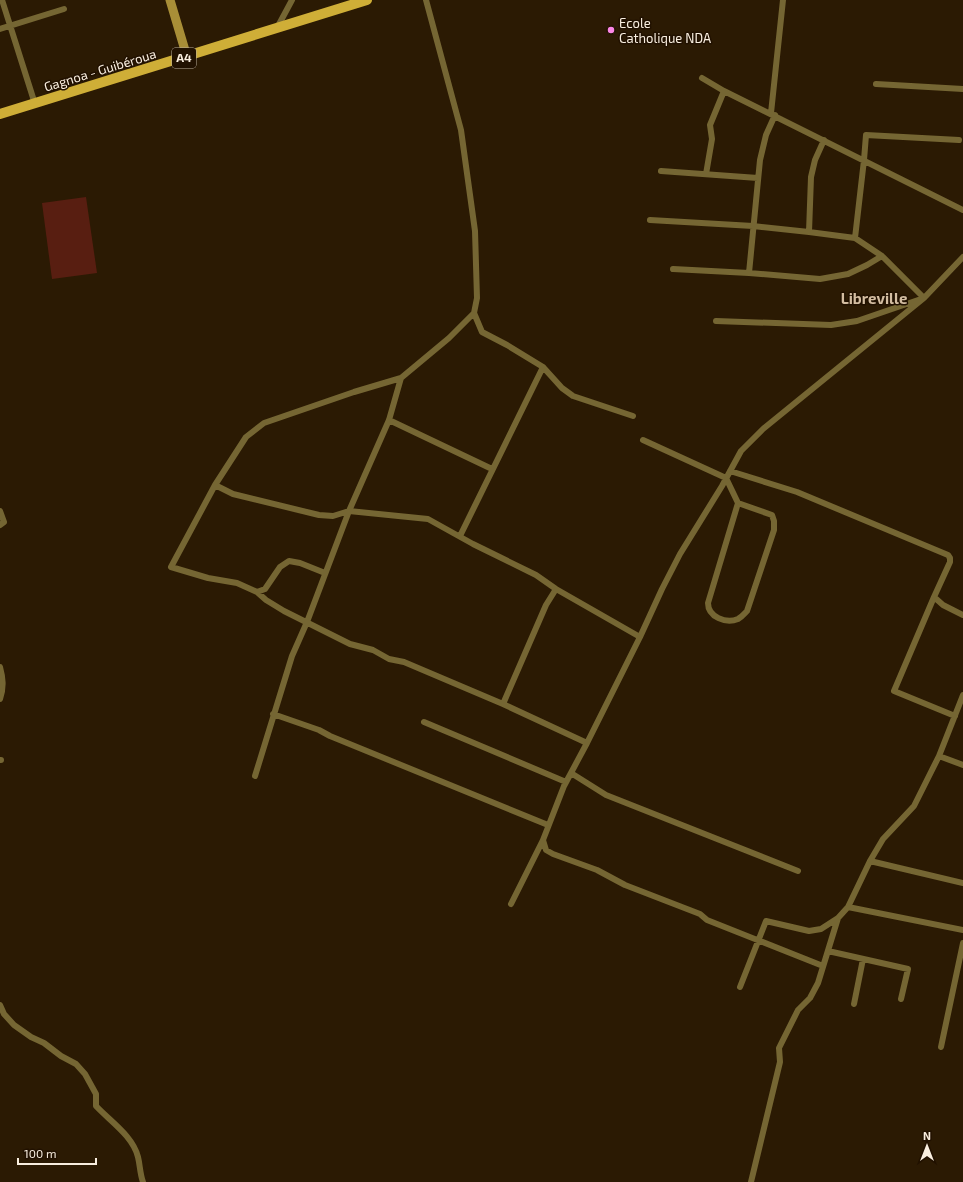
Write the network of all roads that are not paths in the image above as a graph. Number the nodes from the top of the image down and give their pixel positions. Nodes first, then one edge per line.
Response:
1 (2, 0) edge
2 (170, 0) edge
3 (292, 0) edge
4 (367, 0) edge
5 (426, 0) edge
6 (783, 0) edge
7 (64, 9) dead end
8 (10, 26) junction
9 (277, 28) junction
10 (0, 29) edge
11 (187, 56) junction
12 (702, 78) dead end
13 (876, 84) dead end
14 (963, 89) edge
15 (724, 90) junction
16 (34, 104) junction
17 (0, 114) edge
18 (773, 114) junction
19 (824, 140) junction
20 (959, 140) dead end
21 (864, 160) junction
22 (661, 171) dead end
23 (706, 174) junction
24 (758, 178) junction
25 (963, 210) edge
26 (650, 220) dead end
27 (753, 226) junction
28 (809, 232) junction
29 (855, 238) junction
30 (882, 256) junction
31 (963, 257) edge
32 (673, 269) dead end
33 (749, 273) junction
34 (924, 298) junction
35 (474, 313) junction
36 (716, 321) dead end
37 (543, 367) junction
38 (401, 378) junction
39 (633, 416) dead end
40 (389, 420) junction
41 (643, 440) dead end
42 (492, 469) junction
43 (730, 471) junction
44 (726, 478) junction
45 (215, 486) junction
46 (738, 503) junction
47 (0, 511) edge
48 (349, 511) junction
49 (0, 525) edge
50 (460, 536) junction
51 (325, 573) junction
52 (556, 589) junction
53 (258, 592) junction
54 (934, 597) junction
55 (963, 615) edge
56 (306, 622) junction
57 (640, 637) junction
58 (0, 667) edge
59 (963, 695) edge
60 (0, 698) edge
61 (503, 704) junction
62 (273, 714) junction
63 (955, 716) junction
64 (424, 722) dead end
65 (587, 742) junction
66 (939, 756) junction
67 (963, 765) edge
68 (570, 773) junction
69 (255, 776) dead end
70 (566, 782) junction
71 (548, 825) junction
72 (543, 840) junction
73 (870, 861) junction
74 (798, 871) dead end
75 (963, 883) edge
76 (511, 904) dead end
77 (848, 907) junction
78 (838, 918) junction
79 (963, 930) edge
80 (758, 940) junction
81 (963, 943) edge
82 (828, 951) junction
83 (863, 959) junction
84 (823, 966) junction
85 (740, 987) dead end
86 (901, 999) dead end
87 (854, 1004) dead end
88 (0, 1005) edge
89 (941, 1047) dead end
90 (143, 1182) edge
91 (751, 1182) edge

1 - 8 street
2 - 11 street
3 - 9 street
4 - 9 main road, Gagnoa - Guibéroua / A4
5 - 35 street
6 - 18 street
7 - 8 street
8 - 10 street
8 - 16 street
9 - 11 main road, Gagnoa - Guibéroua / A4
11 - 16 main road, Gagnoa - Guibéroua / A4
12 - 15 street
13 - 14 street
15 - 18 street
15 - 23 street
16 - 17 main road, Gagnoa - Guibéroua / A4
18 - 19 street
18 - 24 street
19 - 21 street
19 - 28 street
20 - 21 street
21 - 25 street
21 - 29 street
22 - 23 street
23 - 24 street
24 - 27 street
26 - 27 street
27 - 28 street
27 - 33 street
28 - 29 street
29 - 30 street
30 - 33 street
30 - 34 street
31 - 34 street
32 - 33 street
34 - 36 street
34 - 43 street
35 - 37 street
35 - 38 street
37 - 39 street
37 - 42 street
38 - 40 street
38 - 45 street
40 - 42 street
40 - 48 street
41 - 44 street
42 - 50 street
43 - 44 street
43 - 54 street
44 - 46 street
44 - 57 street
45 - 48 street
45 - 53 street
46 - 46 street
47 - 49 street
48 - 50 street
48 - 51 street
50 - 52 street
51 - 53 street
51 - 56 street
52 - 57 street
52 - 61 street
53 - 56 street
54 - 55 street
54 - 63 street
56 - 61 street
56 - 62 street
57 - 65 street
58 - 60 street
59 - 63 street
61 - 65 street
62 - 69 street
62 - 71 street
63 - 66 street
64 - 70 street
65 - 68 street
66 - 67 street
66 - 73 street
68 - 70 street
68 - 74 street
70 - 71 street
71 - 72 street
72 - 76 street
72 - 80 street
73 - 75 street
73 - 77 street
77 - 78 street
77 - 79 street
78 - 80 street
78 - 82 street
80 - 84 street
80 - 85 street
81 - 89 street
82 - 83 street
82 - 84 street
83 - 86 street
83 - 87 street
84 - 91 street
88 - 90 street

